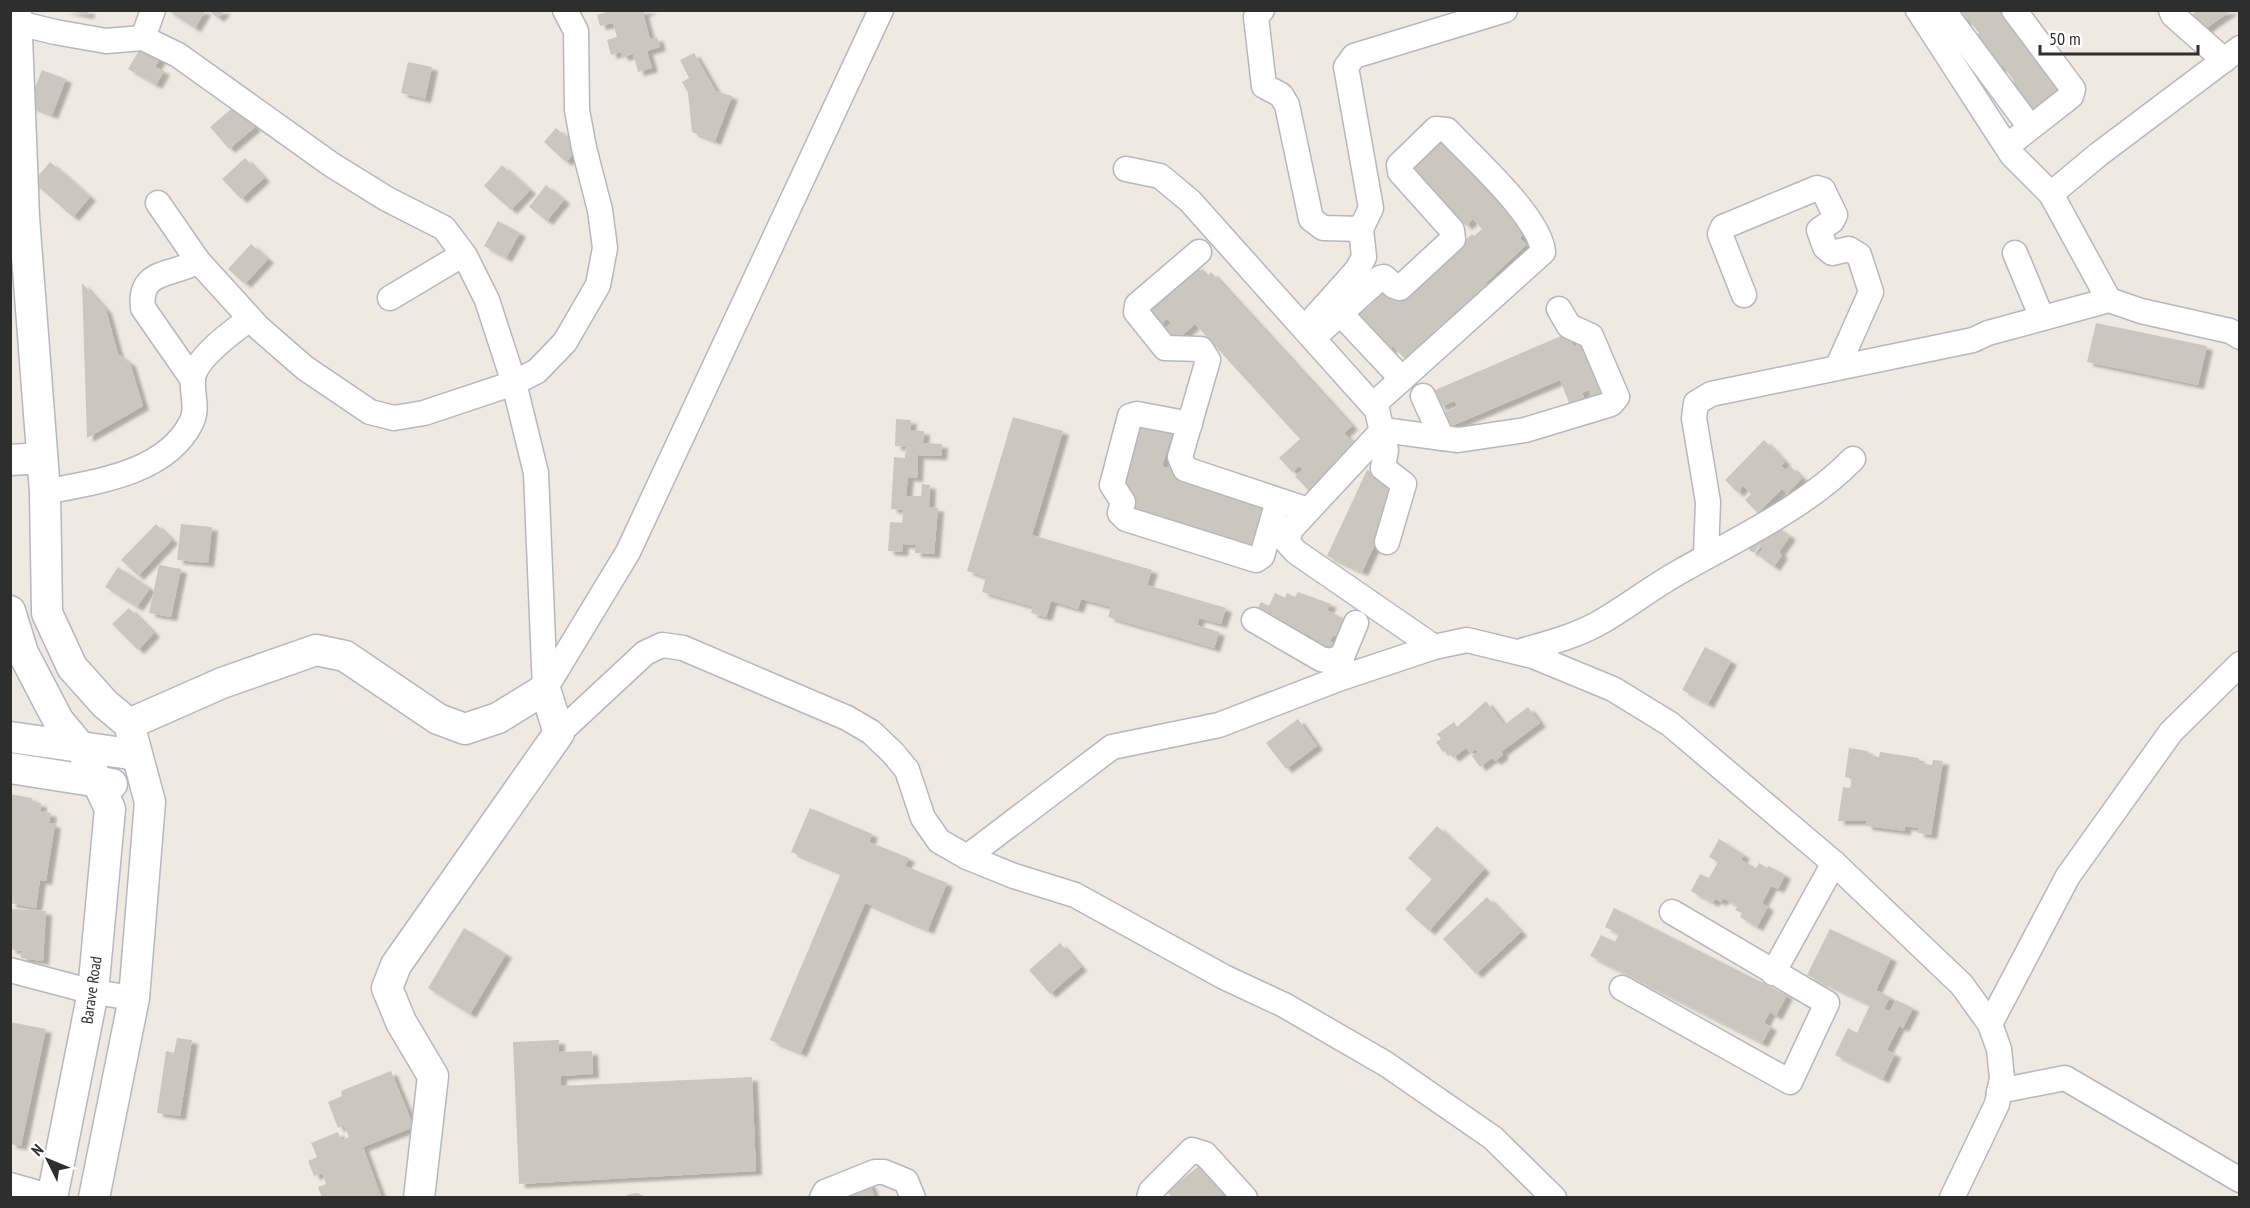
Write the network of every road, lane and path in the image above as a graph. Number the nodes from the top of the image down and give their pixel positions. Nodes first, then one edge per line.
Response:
1 (153, 10) edge
2 (565, 10) edge
3 (881, 10) edge
4 (1262, 10) edge
5 (1505, 10) edge
6 (1918, 10) edge
7 (1943, 10) edge
8 (2014, 10) edge
9 (2171, 10) edge
10 (14, 18) edge
11 (143, 38) junction
12 (2232, 54) edge
13 (2030, 127) junction
14 (2007, 146) junction
15 (1126, 169) dead end
16 (2051, 194) junction
17 (158, 203) dead end
18 (17, 217) edge
19 (1360, 230) junction
20 (462, 252) junction
21 (1199, 252) dead end
22 (2014, 252) dead end
23 (198, 261) junction
24 (1744, 295) dead end
25 (390, 298) dead end
26 (2109, 300) junction
27 (1559, 309) dead end
28 (1340, 313) junction
29 (2042, 318) junction
30 (250, 319) junction
31 (1308, 333) junction
32 (2240, 337) edge
33 (1838, 366) junction
34 (1402, 379) junction
35 (193, 380) junction
36 (514, 383) junction
37 (1423, 396) dead end
38 (1373, 405) junction
39 (1190, 424) junction
40 (1383, 430) junction
41 (1442, 438) junction
42 (42, 458) junction
43 (1853, 459) dead end
44 (10, 460) edge
45 (45, 492) junction
46 (1278, 501) junction
47 (1308, 510) junction
48 (1388, 542) dead end
49 (1706, 556) junction
50 (10, 611) edge
51 (1254, 620) dead end
52 (1356, 623) dead end
53 (1434, 647) junction
54 (1518, 652) junction
55 (2240, 664) edge
56 (1341, 668) junction
57 (545, 689) junction
58 (105, 704) junction
59 (129, 724) junction
60 (559, 733) junction
61 (10, 737) edge
62 (75, 740) junction
63 (137, 755) junction
64 (10, 768) edge
65 (97, 783) junction
66 (145, 785) junction
67 (967, 856) junction
68 (1834, 863) junction
69 (1672, 912) dead end
70 (10, 970) edge
71 (1773, 973) junction
72 (1622, 988) dead end
73 (93, 992) junction
74 (134, 998) junction
75 (1990, 1024) junction
76 (1999, 1091) junction
77 (2240, 1180) edge
78 (10, 1185) edge
79 (52, 1197) edge
80 (94, 1197) edge
81 (419, 1197) edge
82 (822, 1197) edge
83 (913, 1197) edge
84 (1149, 1197) edge
85 (1245, 1197) edge
86 (1554, 1197) edge
87 (1952, 1197) edge

1 - 11 street
2 - 36 street
3 - 57 street
4 - 19 street
5 - 19 street
6 - 14 street
7 - 13 street
8 - 13 street
9 - 12 street
10 - 11 street
10 - 18 street
11 - 20 street
12 - 16 street
13 - 14 street
14 - 16 street
15 - 31 street
16 - 26 street
17 - 23 street
18 - 42 street
19 - 31 street
20 - 25 street
20 - 36 street
21 - 39 street
22 - 29 street
23 - 30 street
23 - 35 street
24 - 33 street
26 - 29 street
26 - 32 street
27 - 41 street
28 - 31 street
28 - 34 street
28 - 34 street
29 - 33 street
30 - 35 street
30 - 36 street
31 - 38 street
33 - 49 street
34 - 38 street
35 - 45 street
36 - 57 street
37 - 41 street
38 - 40 street
39 - 46 street
39 - 46 street
40 - 41 street
40 - 47 street
40 - 48 street
42 - 44 street
42 - 45 street
43 - 49 street
45 - 58 street
46 - 47 street
47 - 53 street
49 - 54 street
50 - 62 street, Barave Road
51 - 56 street
52 - 56 street
53 - 54 street
53 - 56 street
54 - 68 street
55 - 75 street
56 - 67 street
57 - 59 street
57 - 60 street
58 - 59 street
58 - 62 street
59 - 63 street
60 - 67 street
60 - 81 street
61 - 62 street
62 - 63 street
62 - 65 street, Barave Road
63 - 66 street
64 - 65 street
65 - 66 street
65 - 73 street, Barave Road
66 - 74 street
67 - 86 street
68 - 71 street
68 - 75 street
69 - 71 street
70 - 73 street
71 - 72 street
73 - 74 street
73 - 79 street, Barave Road
74 - 80 street
75 - 76 street
76 - 77 street
76 - 87 street
78 - 79 street
82 - 83 street
84 - 85 street

